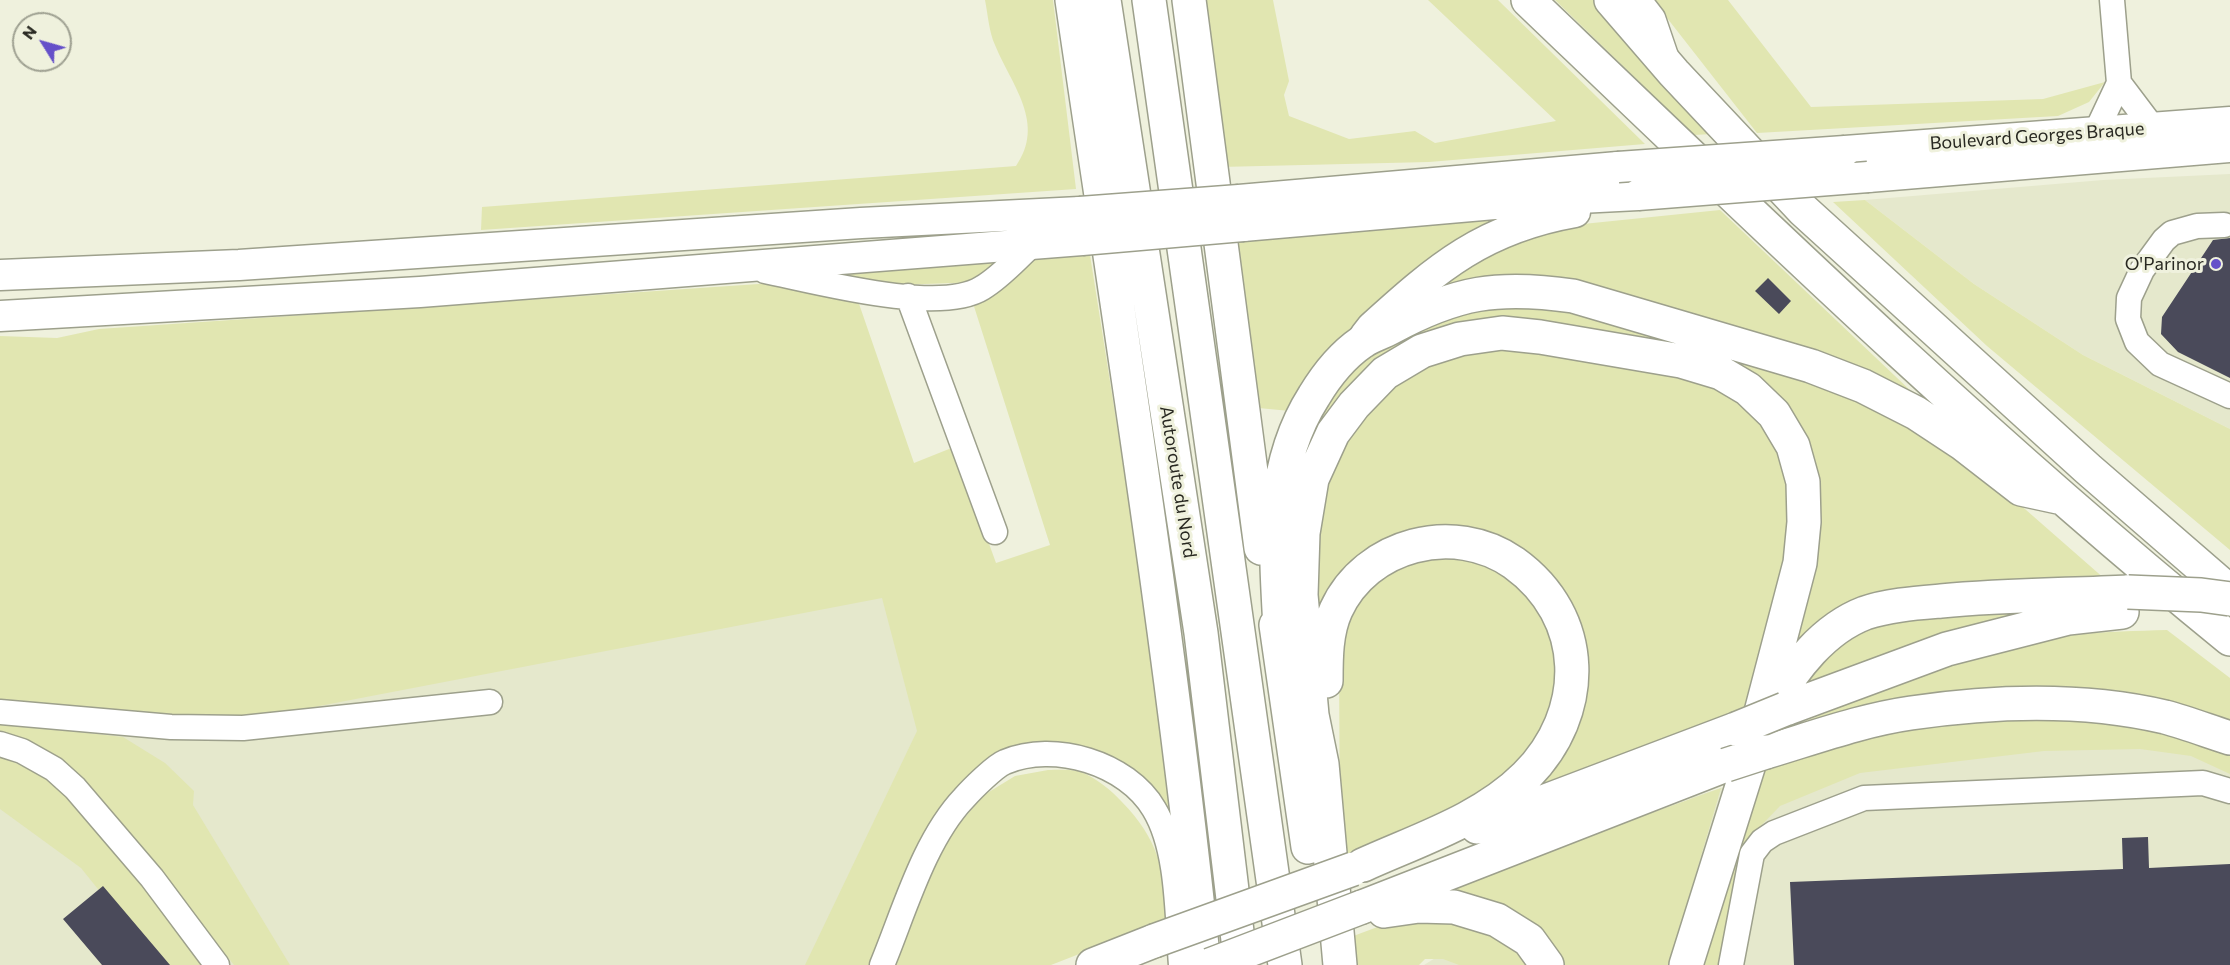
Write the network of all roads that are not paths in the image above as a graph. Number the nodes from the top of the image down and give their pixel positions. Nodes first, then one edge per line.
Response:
1 (1072, 0) edge
2 (1104, 0) edge
3 (1149, 0) edge
4 (1189, 0) edge
5 (1528, 0) edge
6 (1611, 0) edge
7 (1639, 0) edge
8 (2112, 0) edge
9 (1671, 70) junction
10 (2119, 83) junction
11 (2230, 122) edge
12 (2153, 128) junction
13 (2096, 132) junction
14 (2230, 147) edge
15 (1638, 195) junction
16 (1241, 213) junction
17 (2224, 225) dead end
18 (1081, 226) junction
19 (1034, 243) junction
20 (742, 267) junction
21 (0, 275) edge
22 (908, 296) junction
23 (148, 308) junction
24 (0, 316) edge
25 (0, 329) edge
26 (1362, 341) junction
27 (2230, 396) edge
28 (2058, 497) junction
29 (995, 532) dead end
30 (2230, 592) edge
31 (2230, 599) edge
32 (2136, 600) junction
33 (2230, 612) edge
34 (2230, 639) edge
35 (1281, 647) junction
36 (490, 702) dead end
37 (0, 712) edge
38 (2230, 738) edge
39 (0, 744) edge
40 (1322, 764) junction
41 (1734, 773) junction
42 (2230, 791) edge
43 (1358, 867) junction
44 (1362, 907) junction
45 (216, 965) edge
46 (882, 965) edge
47 (1093, 965) edge
48 (1181, 965) edge
49 (1204, 965) edge
50 (1210, 965) edge
51 (1241, 965) edge
52 (1285, 965) edge
53 (1324, 965) edge
54 (1340, 965) edge
55 (1547, 965) edge
56 (1686, 965) edge
57 (1731, 965) edge

1 - 49 highway
2 - 51 highway, Autoroute du Nord
3 - 52 highway
4 - 35 highway
5 - 28 highway
6 - 9 highway
7 - 9 street
8 - 10 street
9 - 30 highway
10 - 12 street
10 - 13 street
11 - 12 main road, Boulevard Georges Braque
12 - 13 main road, Boulevard Georges Braque
13 - 16 main road, Boulevard Georges Braque, bridge
14 - 15 main road, Boulevard Georges Braque, bridge
15 - 16 main road, Boulevard Georges Braque
15 - 26 main road
16 - 18 main road, bridge
17 - 27 street
18 - 19 main road
18 - 21 main road
19 - 20 main road
19 - 22 street
20 - 22 street
20 - 23 main road
22 - 29 street
23 - 24 main road
23 - 25 main road
26 - 28 highway
26 - 35 highway
28 - 34 highway
31 - 32 highway, bridge
32 - 33 highway
32 - 41 highway
32 - 43 highway, bridge
35 - 53 highway
36 - 37 street
38 - 41 highway, bridge
39 - 45 street
40 - 41 highway
40 - 43 highway
40 - 54 highway
41 - 44 highway
41 - 56 highway
42 - 57 street
43 - 47 highway, bridge
44 - 50 highway, bridge
44 - 55 highway
46 - 48 street

